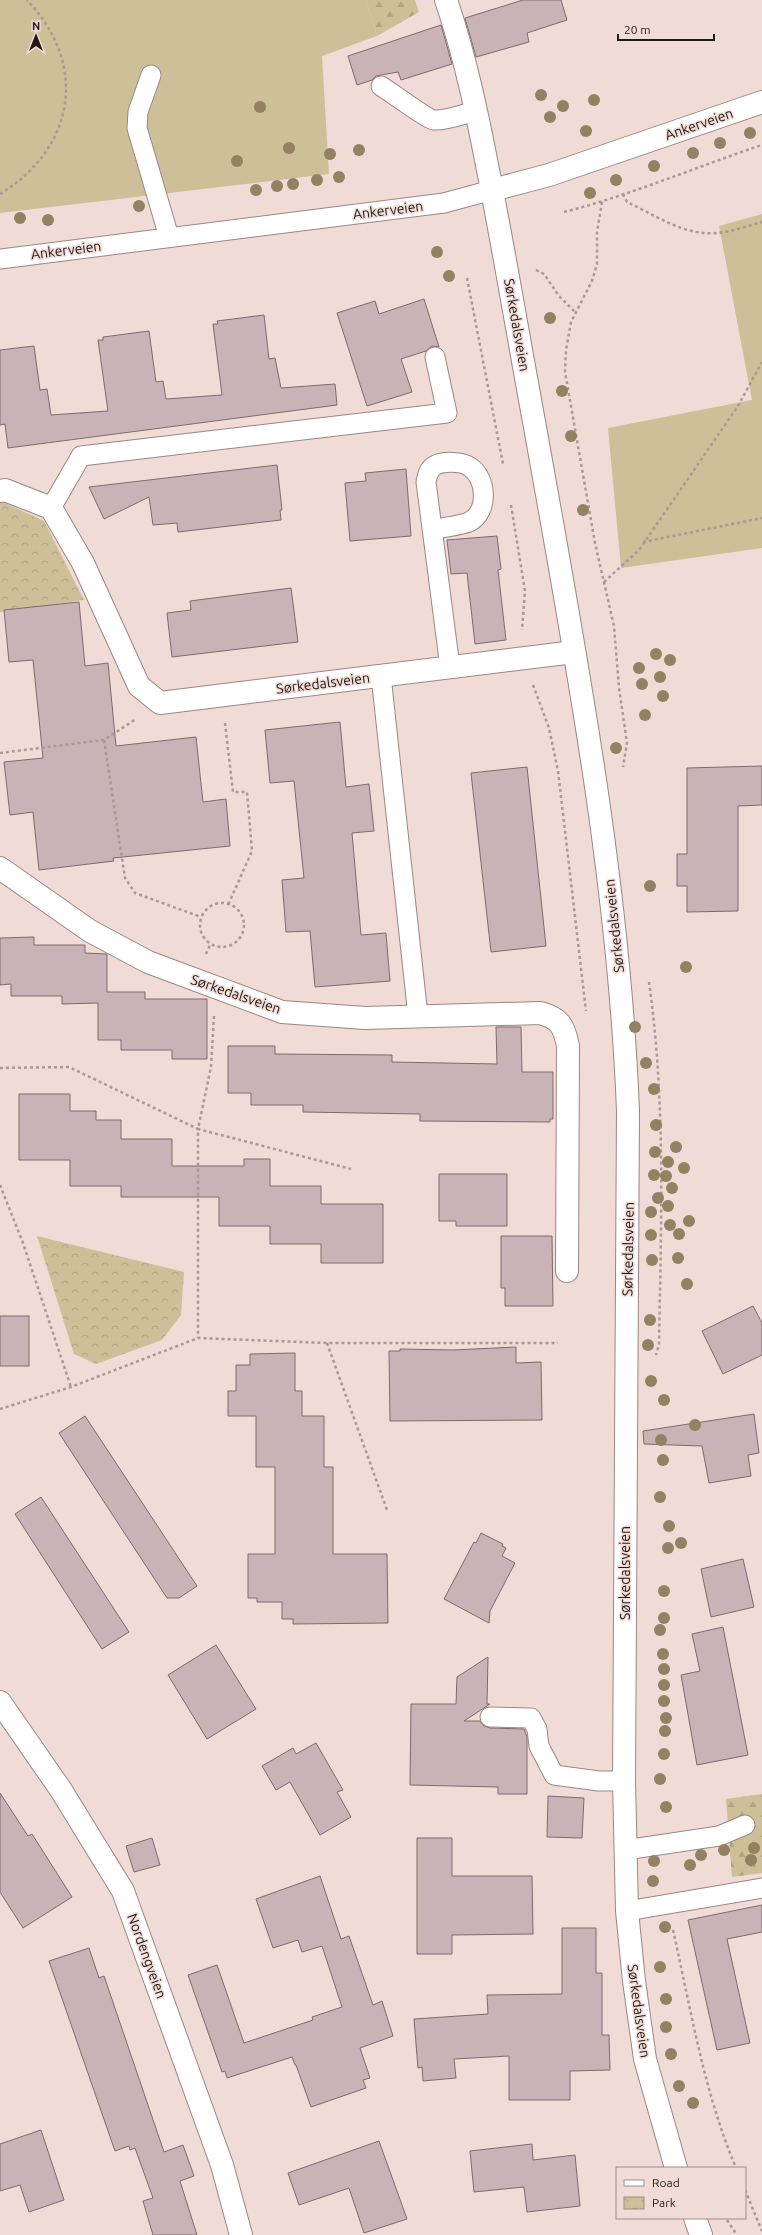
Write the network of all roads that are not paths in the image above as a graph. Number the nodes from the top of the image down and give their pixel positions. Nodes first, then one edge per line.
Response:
1 (446, 0) edge
2 (150, 76) dead end
3 (381, 86) dead end
4 (762, 102) edge
5 (476, 111) junction
6 (492, 190) junction
7 (169, 237) junction
8 (0, 259) edge
9 (435, 357) dead end
10 (0, 491) edge
11 (51, 508) junction
12 (433, 530) dead end
13 (574, 652) junction
14 (450, 667) junction
15 (381, 676) junction
16 (0, 868) edge
17 (418, 1016) junction
18 (567, 1271) dead end
19 (0, 1702) edge
20 (490, 1717) dead end
21 (624, 1781) junction
22 (745, 1825) dead end
23 (625, 1850) junction
24 (762, 1888) edge
25 (627, 1911) junction
26 (676, 2167) edge
27 (695, 2219) edge
28 (241, 2235) edge
29 (701, 2235) edge

1 - 5 street, Sørkedalsveien
2 - 7 lane
3 - 5 lane
4 - 6 street, Ankerveien
5 - 6 street, Sørkedalsveien
6 - 7 lane, Ankerveien
6 - 13 street, Sørkedalsveien
7 - 8 lane, Ankerveien
9 - 11 lane
10 - 11 street
11 - 15 street, Sørkedalsveien
12 - 14 lane
13 - 14 street, Sørkedalsveien
13 - 21 street, Sørkedalsveien
14 - 15 street, Sørkedalsveien
15 - 17 lane
16 - 17 street, Sørkedalsveien
17 - 18 street, Sørkedalsveien
19 - 28 street, Nordengveien
20 - 21 lane
21 - 23 street, Sørkedalsveien
22 - 23 lane
23 - 25 street, Sørkedalsveien
24 - 25 lane
25 - 26 street, Sørkedalsveien
27 - 29 street

